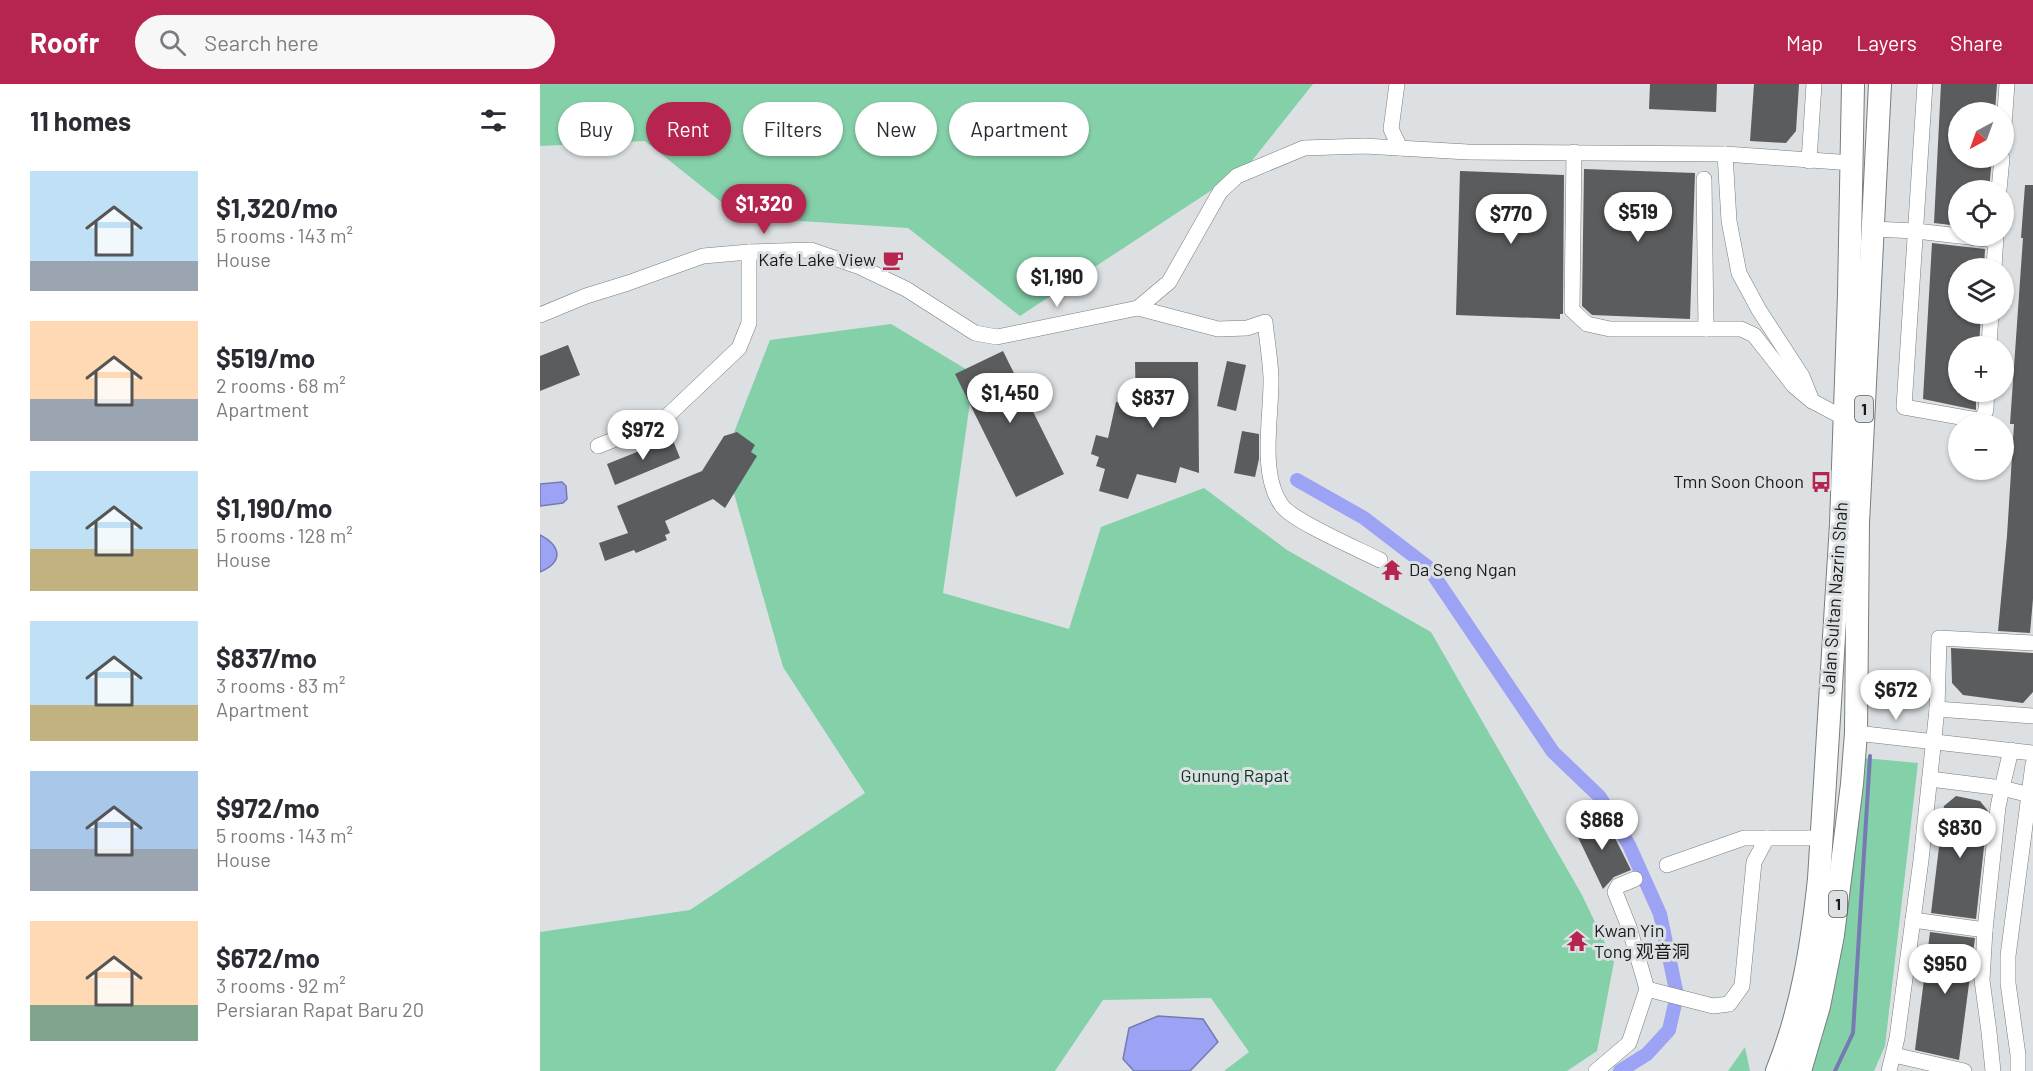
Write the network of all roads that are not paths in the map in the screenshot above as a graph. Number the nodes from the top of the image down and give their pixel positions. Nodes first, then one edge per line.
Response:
1 (1397, 84) edge
2 (1814, 84) edge
3 (1853, 84) edge
4 (1880, 84) edge
5 (1925, 84) edge
6 (2007, 84) edge
7 (2006, 102) edge
8 (1400, 148) junction
9 (1574, 152) junction
10 (1725, 154) junction
11 (1809, 161) junction
12 (1853, 164) junction
13 (1704, 179) dead end
14 (1873, 229) junction
15 (1916, 231) junction
16 (1948, 234) edge
17 (749, 252) junction
18 (1138, 308) junction
19 (540, 315) edge
20 (1706, 329) junction
21 (1812, 401) junction
22 (1986, 402) edge
23 (1844, 417) junction
24 (598, 446) dead end
25 (1380, 560) dead end
26 (2033, 644) edge
27 (1831, 676) junction
28 (1937, 709) junction
29 (2033, 716) edge
30 (1856, 733) junction
31 (1933, 741) junction
32 (2011, 750) junction
33 (2033, 753) edge
34 (2033, 764) edge
35 (1930, 779) junction
36 (1825, 786) junction
37 (2002, 788) junction
38 (2030, 795) junction
39 (1767, 838) junction
40 (1821, 838) junction
41 (1667, 865) dead end
42 (1635, 879) dead end
43 (1913, 920) junction
44 (1985, 930) junction
45 (1654, 990) junction
46 (1894, 1055) junction
47 (2025, 1055) edge
48 (1955, 1070) edge
49 (1596, 1071) edge
50 (1776, 1071) edge
51 (1800, 1071) edge
52 (1889, 1071) edge
53 (1993, 1071) edge
54 (2018, 1071) edge

1 - 8 street
2 - 11 street
3 - 12 highway, Jalan Sultan Nazrin Shah / 1
4 - 14 highway, Jalan Sultan Nazrin Shah / 1
5 - 15 street
6 - 7 street
8 - 9 street
8 - 18 street
9 - 10 street
9 - 20 street
10 - 11 street
10 - 21 street
11 - 12 street
12 - 23 highway, Jalan Sultan Nazrin Shah / 1
13 - 20 street
14 - 15 street
14 - 30 highway, Jalan Sultan Nazrin Shah / 1
15 - 16 street
15 - 22 street
17 - 18 street
17 - 19 street
17 - 24 street
18 - 25 street
20 - 21 street
21 - 23 street
23 - 27 highway, Jalan Sultan Nazrin Shah / 1
26 - 28 street
27 - 30 highway
27 - 36 highway, Jalan Sultan Nazrin Shah / 1
28 - 29 street
28 - 31 street
30 - 31 street
30 - 36 highway
30 - 51 highway, Jalan Sultan Nazrin Shah / 1
31 - 32 street
31 - 35 street
32 - 33 street
32 - 37 street
34 - 38 street
35 - 37 street
35 - 43 street
36 - 40 highway, Jalan Sultan Nazrin Shah / 1
37 - 38 street
37 - 44 street
38 - 47 street
39 - 40 street
39 - 41 street
39 - 45 street
40 - 50 highway, Jalan Sultan Nazrin Shah / 1
42 - 45 street
43 - 44 street
43 - 46 street
44 - 53 street
45 - 49 street
46 - 48 street
46 - 52 street
47 - 54 street

